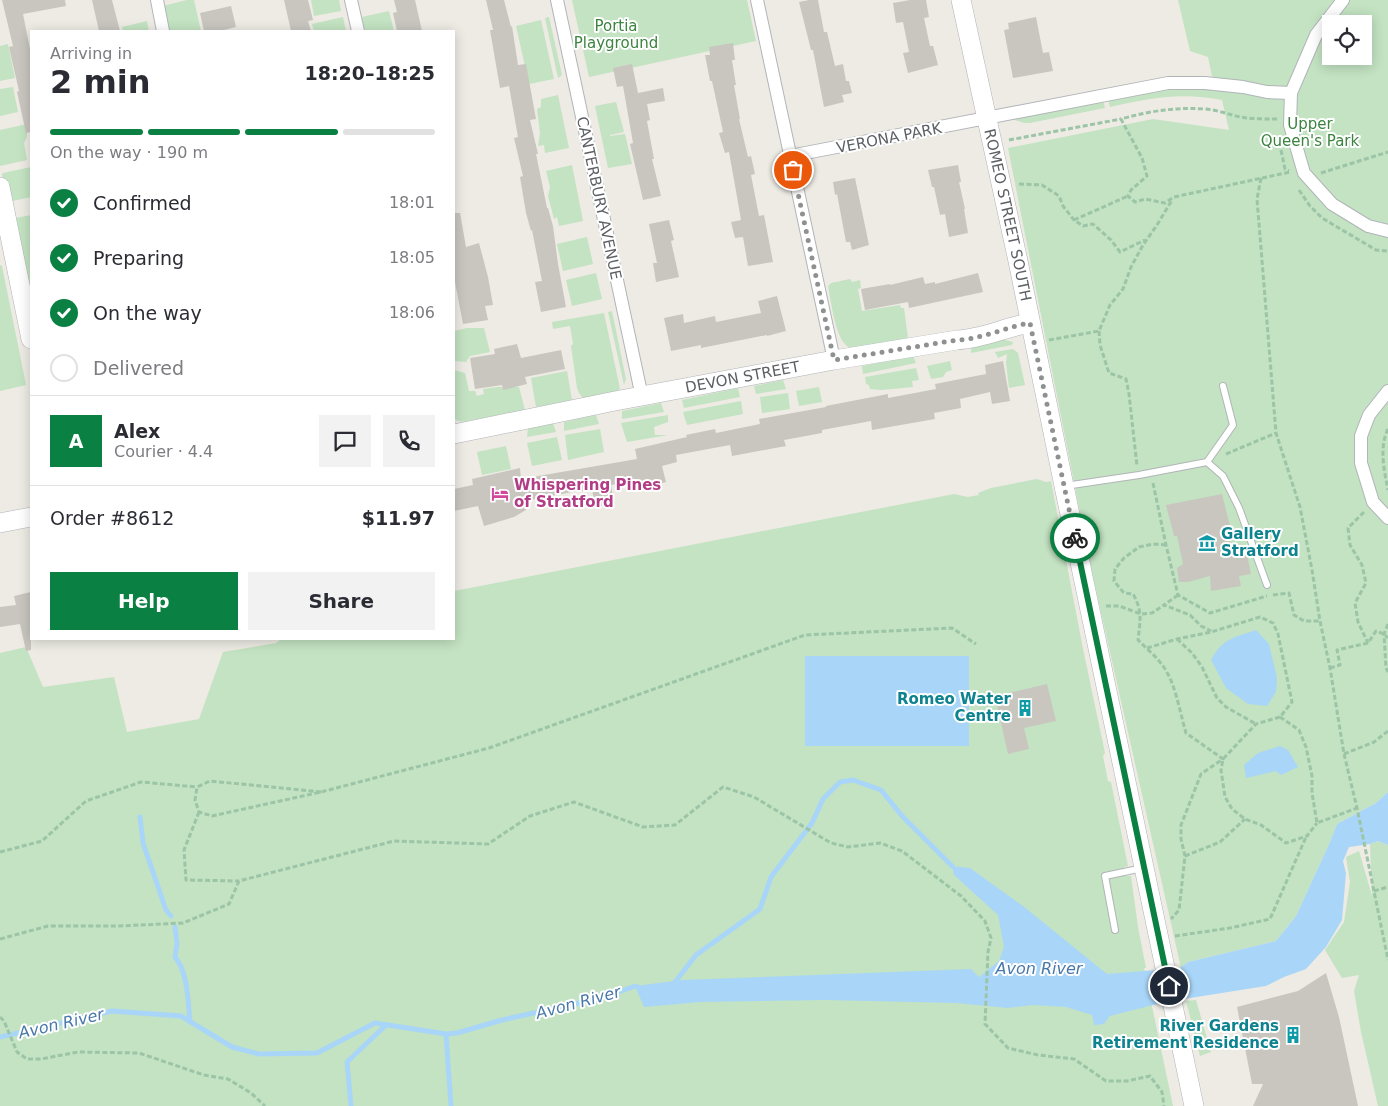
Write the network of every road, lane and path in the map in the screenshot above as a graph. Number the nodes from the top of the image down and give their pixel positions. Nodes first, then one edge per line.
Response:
1 (157, 0) edge
2 (351, 0) edge
3 (557, 0) edge
4 (757, 0) edge
5 (961, 0) edge
6 (1343, 0) edge
7 (163, 30) edge
8 (358, 30) edge
9 (1291, 93) junction
10 (1121, 118) junction
11 (988, 119) junction
12 (1280, 119) dead end
13 (1005, 141) dead end
14 (1388, 152) edge
15 (790, 156) junction
16 (1304, 173) junction
17 (1261, 178) junction
18 (0, 187) edge
19 (1002, 188) junction
20 (1128, 196) junction
21 (1174, 197) junction
22 (1074, 220) junction
23 (1368, 226) junction
24 (1388, 230) edge
25 (1152, 233) junction
26 (1388, 240) edge
27 (1030, 323) junction
28 (1099, 330) junction
29 (30, 334) edge
30 (1047, 340) dead end
31 (834, 360) junction
32 (1223, 386) dead end
33 (1388, 391) edge
34 (642, 396) junction
35 (1388, 429) edge
36 (1276, 433) junction
37 (455, 434) edge
38 (1207, 462) junction
39 (1150, 472) junction
40 (1139, 475) junction
41 (1064, 486) junction
42 (1388, 490) edge
43 (1373, 502) junction
44 (30, 517) edge
45 (1388, 518) edge
46 (0, 523) edge
47 (1166, 545) junction
48 (1267, 585) joint
49 (1178, 594) junction
50 (1270, 595) junction
51 (1164, 605) junction
52 (1089, 606) junction
53 (1141, 614) junction
54 (1320, 621) junction
55 (1388, 624) edge
56 (1211, 632) junction
57 (1384, 634) junction
58 (1388, 638) edge
59 (1177, 639) junction
60 (1368, 643) junction
61 (976, 644) dead end
62 (1146, 648) junction
63 (1330, 668) junction
64 (1388, 672) edge
65 (1280, 717) junction
66 (1256, 724) junction
67 (1388, 731) edge
68 (1344, 754) junction
69 (1223, 759) junction
70 (197, 787) junction
71 (321, 792) junction
72 (1357, 808) junction
73 (199, 812) junction
74 (1245, 819) junction
75 (1317, 823) junction
76 (1307, 836) junction
77 (0, 852) edge
78 (1185, 856) junction
79 (1144, 868) junction
80 (238, 881) junction
81 (1388, 887) edge
82 (1374, 891) junction
83 (1171, 924) dead end
84 (1115, 930) dead end
85 (0, 939) edge
86 (1163, 956) junction
87 (1388, 960) edge
88 (0, 1017) edge
89 (265, 1106) edge
90 (1164, 1106) edge
91 (1194, 1106) edge

1 - 7 street
2 - 8 street
3 - 34 street, CANTERBURY AVENUE
4 - 15 street
5 - 11 main road, ROMEO STREET SOUTH
6 - 9 street
9 - 11 street, VERONA PARK
9 - 16 street
10 - 12 path
10 - 13 path
10 - 20 path
11 - 15 street, VERONA PARK
11 - 19 main road, ROMEO STREET SOUTH
14 - 16 path
15 - 31 street
16 - 17 path
16 - 23 street
17 - 21 path
17 - 36 path
18 - 29 main road
19 - 22 path
19 - 27 main road, ROMEO STREET SOUTH
20 - 21 path
20 - 22 path
21 - 25 path
22 - 25 path
23 - 24 street
23 - 26 street
25 - 28 path
27 - 31 main road, DEVON STREET
27 - 41 main road, ROMEO STREET SOUTH
28 - 30 path
28 - 40 path
31 - 34 main road, DEVON STREET
32 - 38 lane
33 - 43 street
34 - 37 main road, DEVON STREET
35 - 42 path
36 - 38 path
36 - 54 path
38 - 39 lane
38 - 48 lane
39 - 40 lane
39 - 47 path
40 - 41 lane
41 - 52 main road, ROMEO STREET SOUTH
43 - 45 street
43 - 60 path
44 - 46 main road
47 - 49 path
47 - 53 path
48 - 50 path
49 - 50 path
49 - 51 path
50 - 54 path
51 - 53 path
51 - 56 path
52 - 53 path
52 - 79 main road, ROMEO STREET SOUTH
53 - 62 path
54 - 63 path
55 - 57 path
56 - 59 path
56 - 65 path
57 - 58 path
57 - 60 path
57 - 64 path
59 - 62 path
59 - 66 path
60 - 63 path
61 - 71 path
62 - 69 path
63 - 68 path
65 - 66 path
65 - 75 path
66 - 69 path
67 - 68 path
68 - 72 path
69 - 74 path
69 - 78 path
70 - 71 path
70 - 73 path
70 - 77 path
71 - 73 path
72 - 75 path
72 - 82 path
73 - 80 path
74 - 76 path
74 - 78 path
75 - 76 path
76 - 86 path
78 - 83 path
79 - 84 lane
79 - 86 main road, ROMEO STREET SOUTH
80 - 85 path
80 - 90 path
81 - 82 path
82 - 87 path
86 - 91 main road, ROMEO STREET SOUTH
88 - 89 path

